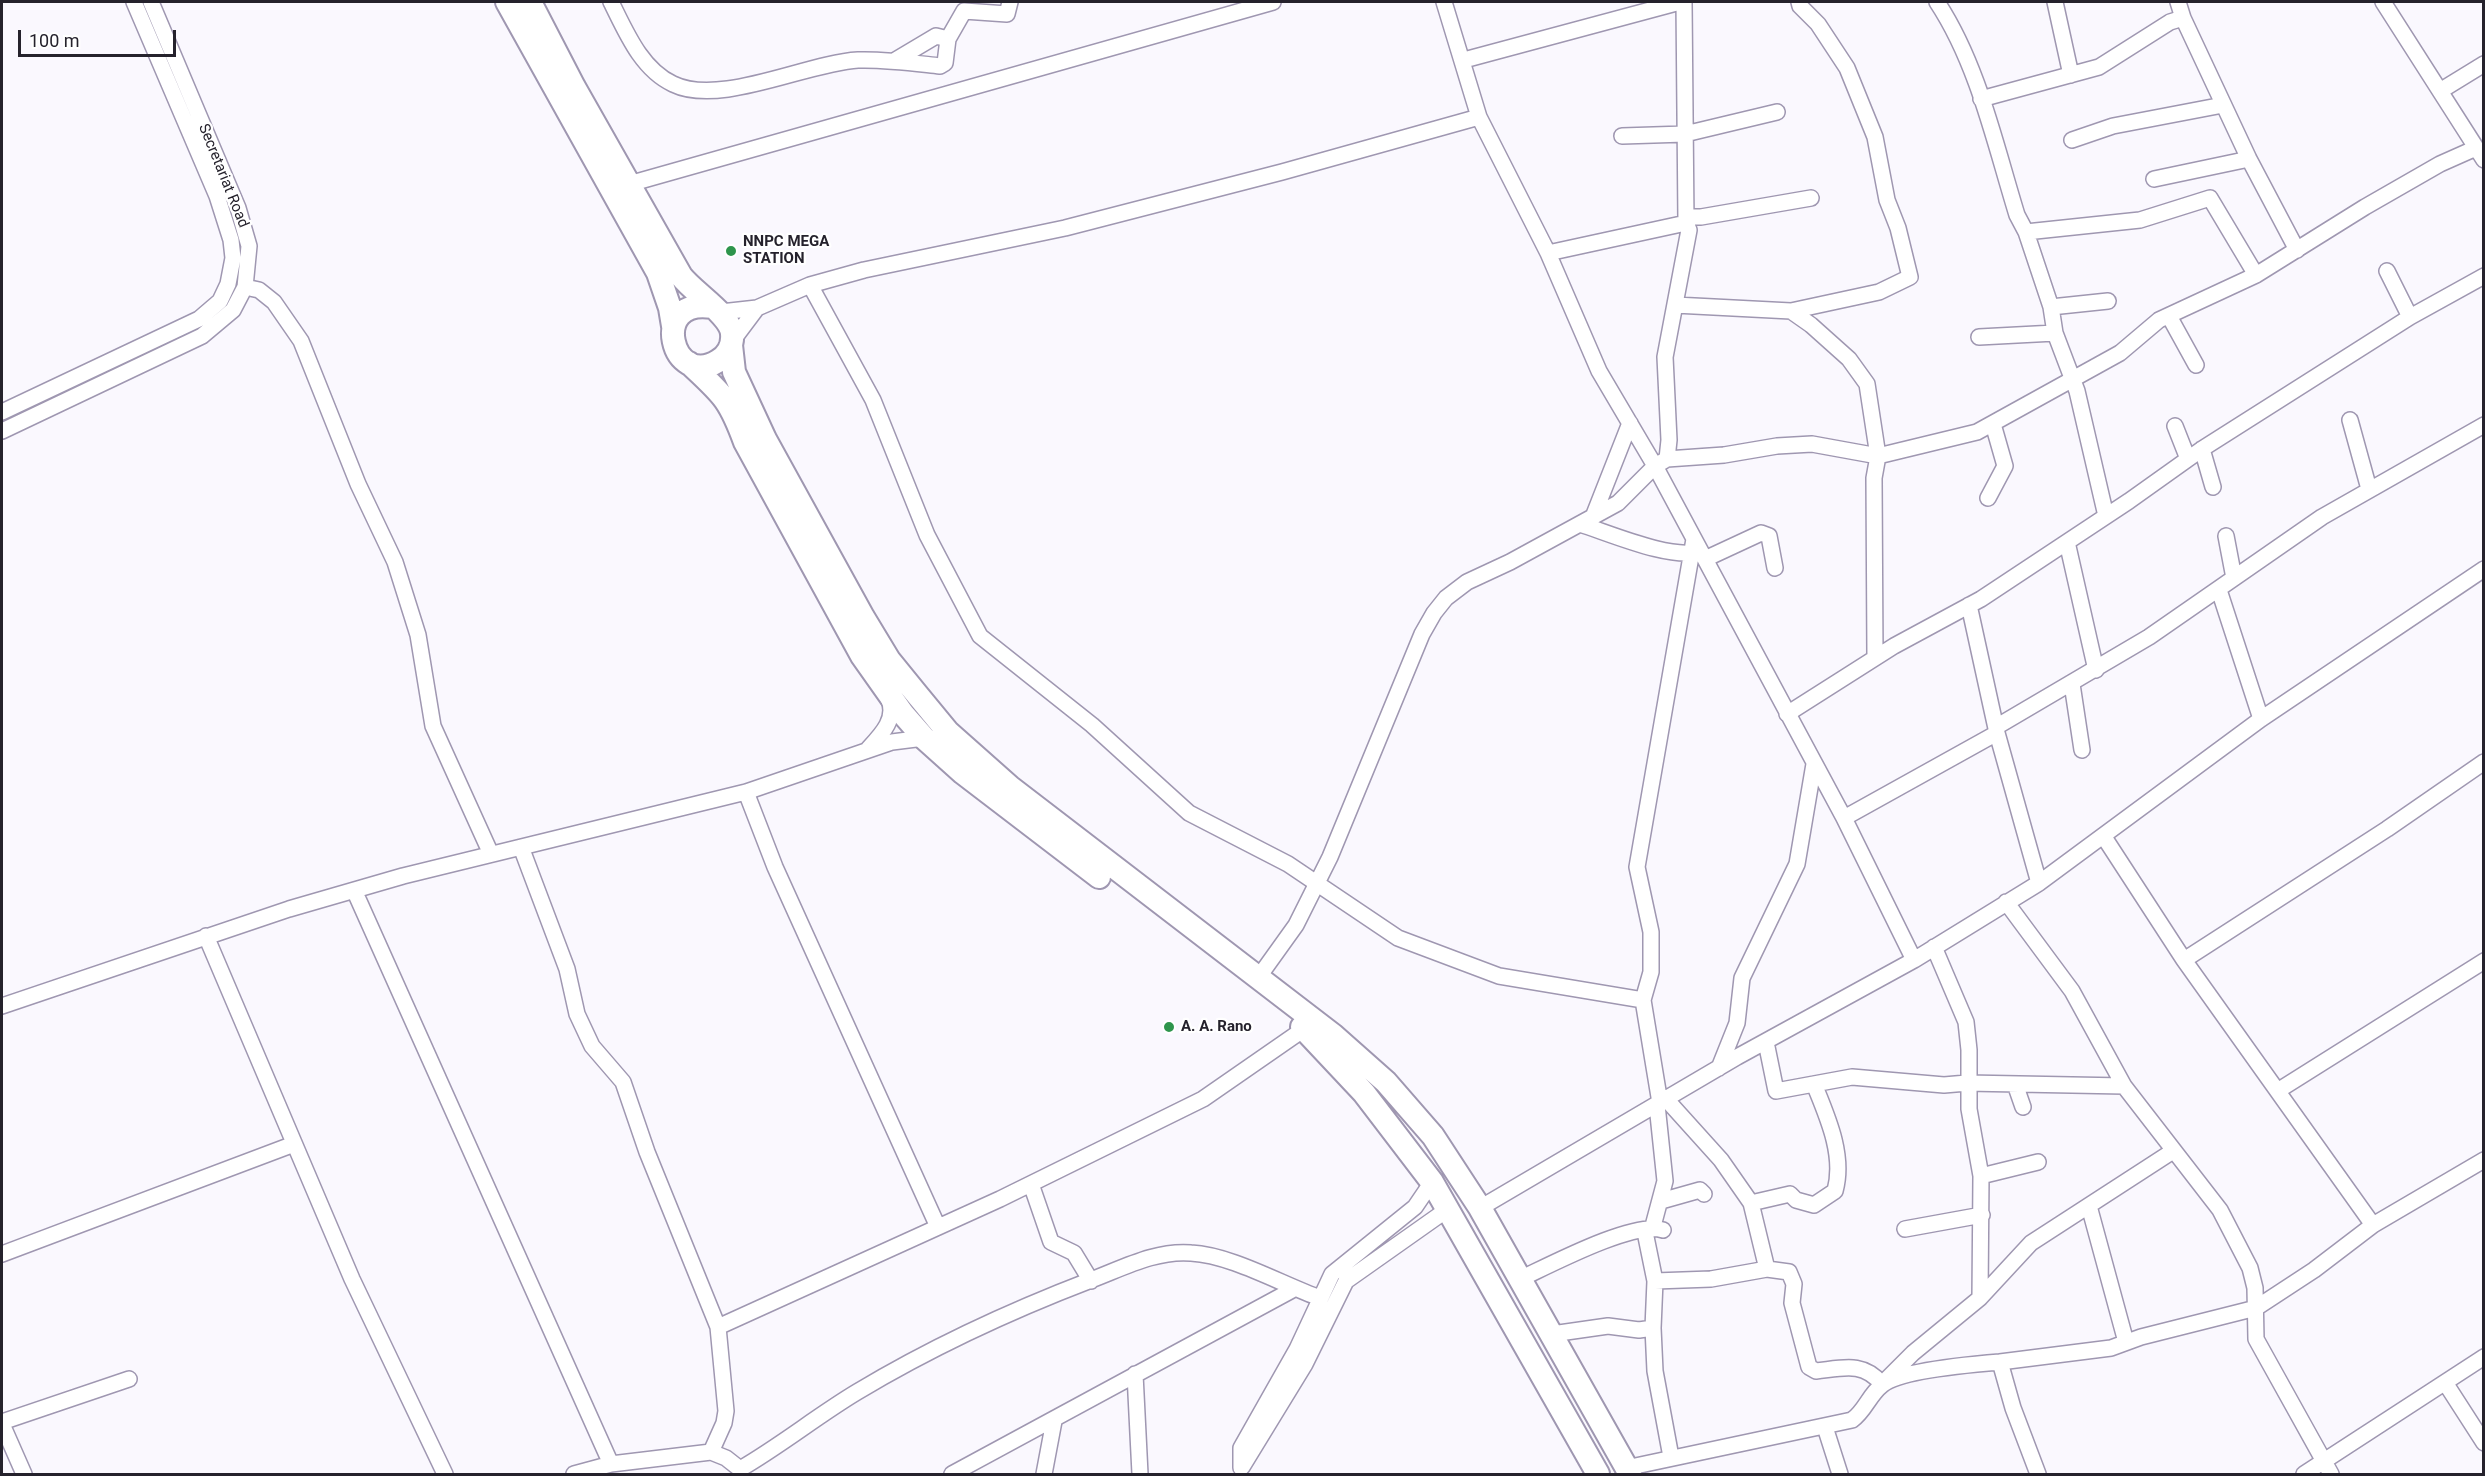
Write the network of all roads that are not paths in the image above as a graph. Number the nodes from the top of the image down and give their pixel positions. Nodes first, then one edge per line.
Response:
1 (134, 2) edge
2 (151, 2) edge
3 (507, 2) edge
4 (530, 2) edge
5 (610, 2) edge
6 (1010, 2) edge
7 (1273, 2) edge
8 (1444, 2) edge
9 (1682, 2) edge
10 (1799, 2) edge
11 (1937, 2) edge
12 (2055, 2) edge
13 (2178, 2) edge
14 (2383, 2) edge
15 (2183, 18) junction
16 (948, 39) junction
17 (1464, 60) junction
18 (894, 61) junction
19 (2484, 64) edge
20 (2071, 75) junction
21 (2440, 91) junction
22 (1981, 99) junction
23 (2223, 105) junction
24 (1777, 112) dead end
25 (1479, 117) junction
26 (1685, 134) junction
27 (1622, 136) dead end
28 (2072, 140) dead end
29 (2480, 154) edge
30 (2249, 159) junction
31 (2154, 179) dead end
32 (628, 184) junction
33 (1810, 198) dead end
34 (1686, 220) junction
35 (2026, 232) junction
36 (2297, 250) junction
37 (1548, 253) junction
38 (2387, 272) dead end
39 (2256, 275) junction
40 (2484, 276) edge
41 (810, 285) junction
42 (245, 287) junction
43 (2108, 301) dead end
44 (1675, 305) junction
45 (2051, 307) junction
46 (757, 308) junction
47 (716, 309) junction
48 (1791, 311) junction
49 (2169, 316) junction
50 (2410, 317) junction
51 (673, 326) junction
52 (2055, 333) junction
53 (1978, 337) dead end
54 (732, 342) junction
55 (689, 363) junction
56 (2196, 365) dead end
57 (2072, 381) junction
58 (39, 396) junction
59 (45, 411) junction
60 (2, 412) edge
61 (2350, 420) dead end
62 (1630, 423) junction
63 (1993, 424) junction
64 (2484, 424) edge
65 (2175, 426) dead end
66 (2, 431) edge
67 (2202, 449) junction
68 (1878, 456) junction
69 (2188, 459) junction
70 (1661, 462) junction
71 (2213, 488) dead end
72 (2369, 489) junction
73 (1988, 498) dead end
74 (2106, 516) junction
75 (1586, 520) junction
76 (2226, 536) dead end
77 (2067, 542) junction
78 (1698, 551) junction
79 (1776, 568) dead end
80 (2484, 569) edge
81 (2234, 578) junction
82 (2219, 590) junction
83 (1969, 605) junction
84 (1875, 658) junction
85 (2096, 670) junction
86 (2072, 684) junction
87 (886, 692) junction
88 (1787, 714) junction
89 (2261, 719) junction
90 (1997, 730) junction
91 (924, 738) junction
92 (2082, 750) dead end
93 (866, 752) junction
94 (2484, 762) edge
95 (1814, 764) junction
96 (746, 792) junction
97 (1844, 818) junction
98 (2104, 837) junction
99 (521, 847) junction
100 (491, 854) junction
101 (1317, 883) junction
102 (2039, 883) junction
103 (354, 890) junction
104 (2006, 902) junction
105 (206, 936) junction
106 (1934, 947) junction
107 (1914, 960) junction
108 (2184, 960) junction
109 (2484, 961) edge
110 (1258, 978) junction
111 (1643, 1000) junction
112 (2, 1006) edge
113 (1304, 1029) junction
114 (1766, 1042) junction
115 (1719, 1068) junction
116 (1967, 1083) junction
117 (1814, 1084) junction
118 (2015, 1084) junction
119 (2124, 1086) junction
120 (2279, 1090) junction
121 (1661, 1103) junction
122 (2023, 1107) dead end
123 (294, 1144) junction
124 (2173, 1151) junction
125 (2484, 1160) edge
126 (2038, 1162) dead end
127 (1981, 1176) junction
128 (1432, 1182) junction
129 (1031, 1184) junction
130 (1704, 1194) dead end
131 (1661, 1201) junction
132 (1751, 1203) junction
133 (2089, 1206) junction
134 (1479, 1208) junction
135 (1448, 1209) junction
136 (1982, 1215) junction
137 (2373, 1225) junction
138 (938, 1227) junction
139 (1658, 1228) junction
140 (1905, 1229) dead end
141 (2, 1254) edge
142 (1767, 1269) junction
143 (1520, 1279) junction
144 (1091, 1281) junction
145 (1655, 1281) junction
146 (1294, 1289) junction
147 (1320, 1298) junction
148 (1980, 1298) junction
149 (2256, 1308) junction
150 (718, 1327) junction
151 (1653, 1328) junction
152 (1552, 1334) junction
153 (2126, 1342) junction
154 (2484, 1357) edge
155 (2000, 1362) junction
156 (1135, 1374) junction
157 (129, 1379) dead end
158 (1882, 1384) junction
159 (2446, 1384) junction
160 (1054, 1421) junction
161 (2, 1423) edge
162 (1825, 1427) junction
163 (2484, 1443) edge
164 (711, 1452) junction
165 (1671, 1457) junction
166 (611, 1464) junction
167 (633, 1468) edge
168 (2327, 1469) edge
169 (1239, 1471) edge
170 (1628, 1471) edge
171 (736, 1472) edge
172 (24, 1474) edge
173 (445, 1474) edge
174 (574, 1474) edge
175 (952, 1474) edge
176 (1044, 1474) edge
177 (1140, 1474) edge
178 (1598, 1474) edge
179 (1840, 1474) edge
180 (2038, 1474) edge
181 (2304, 1474) edge

1 - 58 street, Secretariat Road
2 - 42 street, Secretariat Road
3 - 51 highway
4 - 32 highway
5 - 18 street
6 - 16 street
7 - 32 street
8 - 17 street
9 - 17 street
9 - 26 street
10 - 48 street
11 - 22 street
12 - 20 street
13 - 15 street
14 - 21 street
15 - 20 street
15 - 23 street
16 - 18 street
16 - 18 street
17 - 25 street
19 - 21 street
20 - 22 street
21 - 29 street
22 - 35 street
23 - 28 street
23 - 30 street
24 - 26 street
25 - 37 street
25 - 41 street
26 - 27 street
26 - 34 street
29 - 36 street
30 - 31 street
30 - 36 street
32 - 47 highway
33 - 34 street
34 - 37 street
34 - 44 street
35 - 39 street
35 - 45 street
36 - 39 street
37 - 62 street
38 - 50 street
39 - 49 street
40 - 50 street
41 - 46 street
41 - 101 street
42 - 59 street, Secretariat Road
42 - 100 street
43 - 45 street
44 - 48 street
44 - 70 street
45 - 52 street
46 - 47 street
46 - 54 street
47 - 51 highway
47 - 54 highway
48 - 68 street
49 - 56 street
49 - 57 street
50 - 67 street
51 - 55 highway
52 - 53 street
52 - 57 street
54 - 55 highway
54 - 110 highway
55 - 87 highway
57 - 63 street
57 - 74 street
58 - 59 street
58 - 60 street, Secretariat Road
59 - 66 street, Secretariat Road
61 - 72 street
62 - 70 street
62 - 75 street
63 - 68 street
63 - 73 street
64 - 72 street
65 - 69 street
67 - 69 street
67 - 71 street
68 - 70 street
68 - 84 street
69 - 74 street
70 - 75 street
70 - 78 street
72 - 81 street
74 - 77 street
75 - 78 street
75 - 101 street
76 - 81 street
77 - 83 street
77 - 85 street
78 - 79 street
78 - 88 street
78 - 111 street
80 - 89 street
81 - 82 street
82 - 85 street
82 - 89 street
83 - 84 street
83 - 90 street
84 - 88 street
85 - 86 street
86 - 90 street
86 - 92 street
87 - 91 highway
87 - 93 street
88 - 95 street
89 - 98 street
90 - 97 street
90 - 102 street
91 - 93 street
91 - 113 highway
93 - 96 street
94 - 108 street
95 - 97 street
95 - 115 street
96 - 99 street
96 - 138 street
97 - 107 street
98 - 102 street
98 - 108 street
99 - 100 street
99 - 150 street
100 - 103 street
101 - 110 street
101 - 111 street
102 - 104 street
103 - 105 street
103 - 166 street
104 - 106 street
104 - 119 street
105 - 112 street
105 - 123 street
106 - 107 street
106 - 116 street
107 - 114 street
108 - 120 street
109 - 120 street
110 - 134 highway
111 - 121 street
113 - 128 highway
113 - 129 street
114 - 115 street
114 - 117 street
115 - 121 street
116 - 117 street
116 - 118 street
116 - 127 street
117 - 132 street
118 - 119 street
118 - 122 street
119 - 124 street
120 - 137 street
121 - 131 street
121 - 132 street
121 - 134 street
123 - 141 street
123 - 173 street
124 - 133 street
124 - 149 street
125 - 137 street
126 - 127 street
127 - 136 street
128 - 135 highway
128 - 147 street
129 - 138 street
129 - 144 street
130 - 131 street
131 - 139 street
132 - 142 street
133 - 148 street
133 - 153 street
134 - 143 highway
135 - 169 street
135 - 178 highway
136 - 140 street
136 - 148 street
137 - 149 street
138 - 150 street
139 - 143 street
139 - 145 street
142 - 145 street
142 - 158 street
143 - 152 highway
144 - 146 street
144 - 171 street
145 - 151 street
146 - 147 street
146 - 156 street
147 - 169 street
148 - 158 street
149 - 153 street
149 - 168 street
150 - 164 street
151 - 152 street
151 - 165 street
152 - 170 highway
153 - 155 street
154 - 159 street
155 - 158 street
155 - 180 street
156 - 160 street
156 - 177 street
157 - 161 street
158 - 162 street
159 - 163 street
159 - 168 street
160 - 175 street
160 - 176 street
161 - 172 street
162 - 165 street
162 - 179 street
164 - 167 street
164 - 171 street
165 - 170 street
166 - 167 street
166 - 174 street
168 - 181 street

